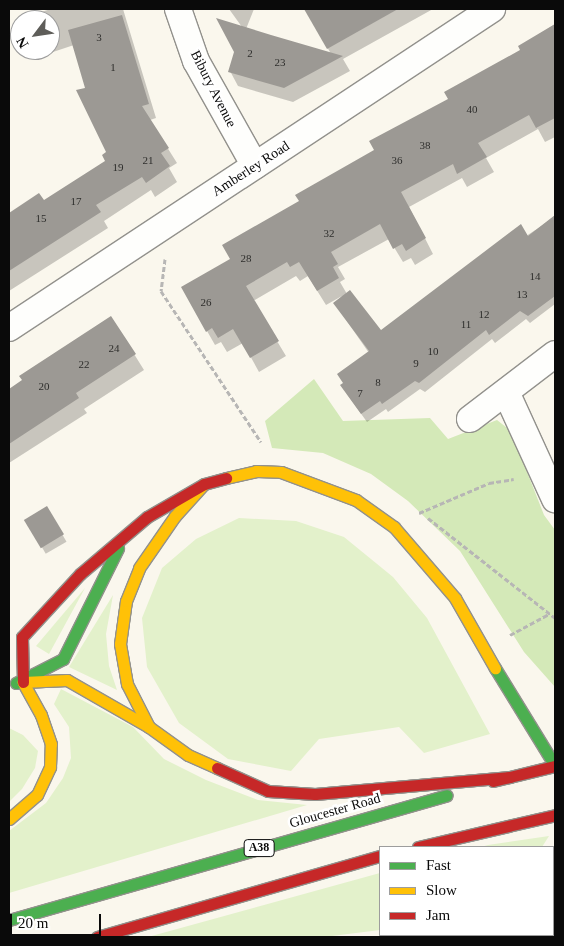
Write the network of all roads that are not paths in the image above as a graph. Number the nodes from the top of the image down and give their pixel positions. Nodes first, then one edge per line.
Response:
1 (178, 9) edge
2 (492, 9) edge
3 (255, 166) junction
4 (9, 328) edge
5 (555, 354) edge
6 (506, 392) junction
7 (470, 419) dead end
8 (204, 484) junction
9 (551, 491) edge
10 (121, 542) junction
11 (23, 682) junction
12 (11, 689) edge
13 (149, 727) junction
14 (555, 766) edge
15 (510, 777) junction
16 (555, 815) edge
17 (9, 819) edge
18 (422, 846) edge
19 (379, 856) edge
20 (9, 920) edge
21 (97, 937) edge

1 - 3 street, Bibury Avenue
2 - 3 street, Amberley Road
3 - 4 street, Amberley Road
5 - 6 street
6 - 7 street
6 - 9 street
8 - 10 main road
8 - 13 main road
8 - 14 main road
10 - 11 main road
10 - 11 main road
11 - 12 main road
11 - 13 main road
11 - 17 main road
13 - 15 main road
14 - 15 main road, Gloucester Road / A38
15 - 20 main road, Gloucester Road / A38
16 - 18 main road
19 - 21 main road

